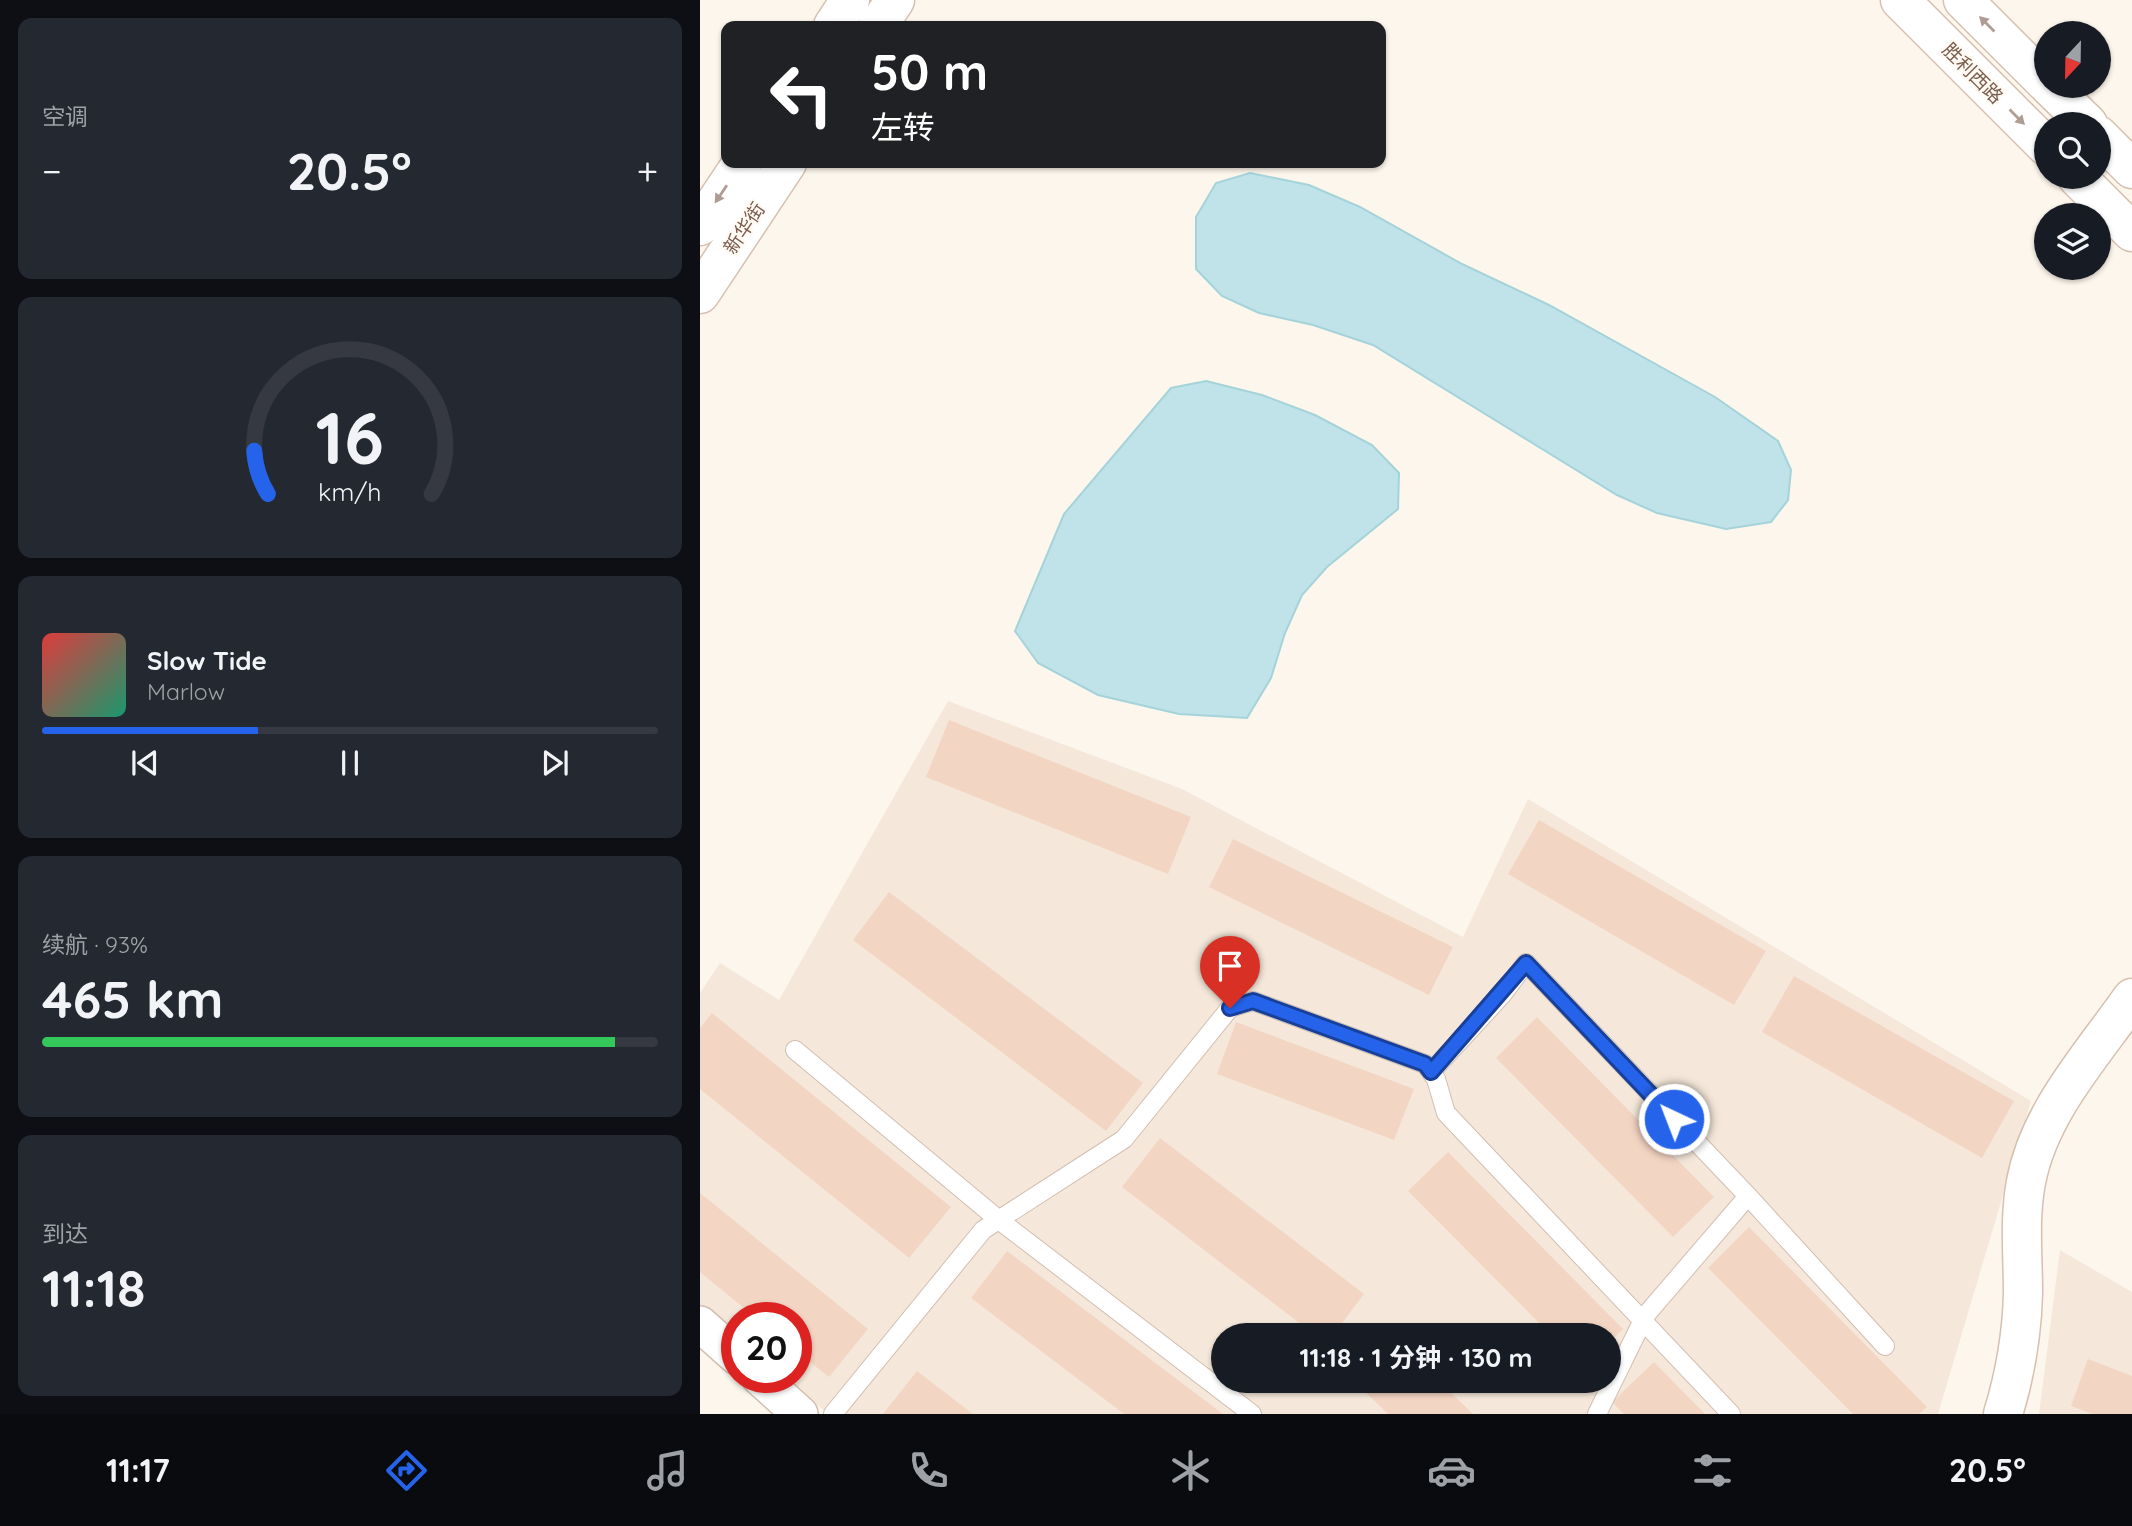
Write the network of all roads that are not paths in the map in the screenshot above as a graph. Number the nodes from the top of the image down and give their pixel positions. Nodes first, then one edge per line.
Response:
1 (850, 0) edge
2 (895, 0) edge
3 (1900, 0) edge
4 (1963, 0) edge
5 (836, 21) edge
6 (881, 21) edge
7 (2034, 71) edge
8 (2061, 98) edge
9 (2076, 112) edge
10 (2034, 134) edge
11 (2111, 148) edge
12 (739, 168) edge
13 (784, 168) edge
14 (2132, 169) edge
15 (2089, 189) edge
16 (700, 226) edge
17 (2132, 232) edge
18 (700, 294) edge
19 (2132, 998) edge
20 (795, 1050) dead end
21 (1431, 1072) junction
22 (1748, 1196) junction
23 (999, 1220) junction
24 (700, 1324) edge
25 (1642, 1324) junction
26 (721, 1343) edge
27 (1885, 1346) dead end
28 (777, 1393) edge
29 (800, 1414) edge
30 (833, 1414) edge
31 (1252, 1414) edge
32 (1597, 1414) edge
33 (1731, 1414) edge
34 (2003, 1414) edge

1 - 5 street
2 - 6 street
3 -> 10 street, 胜利西路
7 -> 4 street
8 - 9 street
11 - 14 street
12 -> 16 street, 新华街
13 - 18 street, 新华街
15 - 17 street
19 - 34 street
20 - 23 lane
21 - 22 lane
21 - 23 lane
21 - 25 lane
22 - 25 lane
22 - 27 lane
23 - 30 lane
23 - 31 lane
24 - 26 street
25 - 32 lane
25 - 33 lane
28 - 29 street

